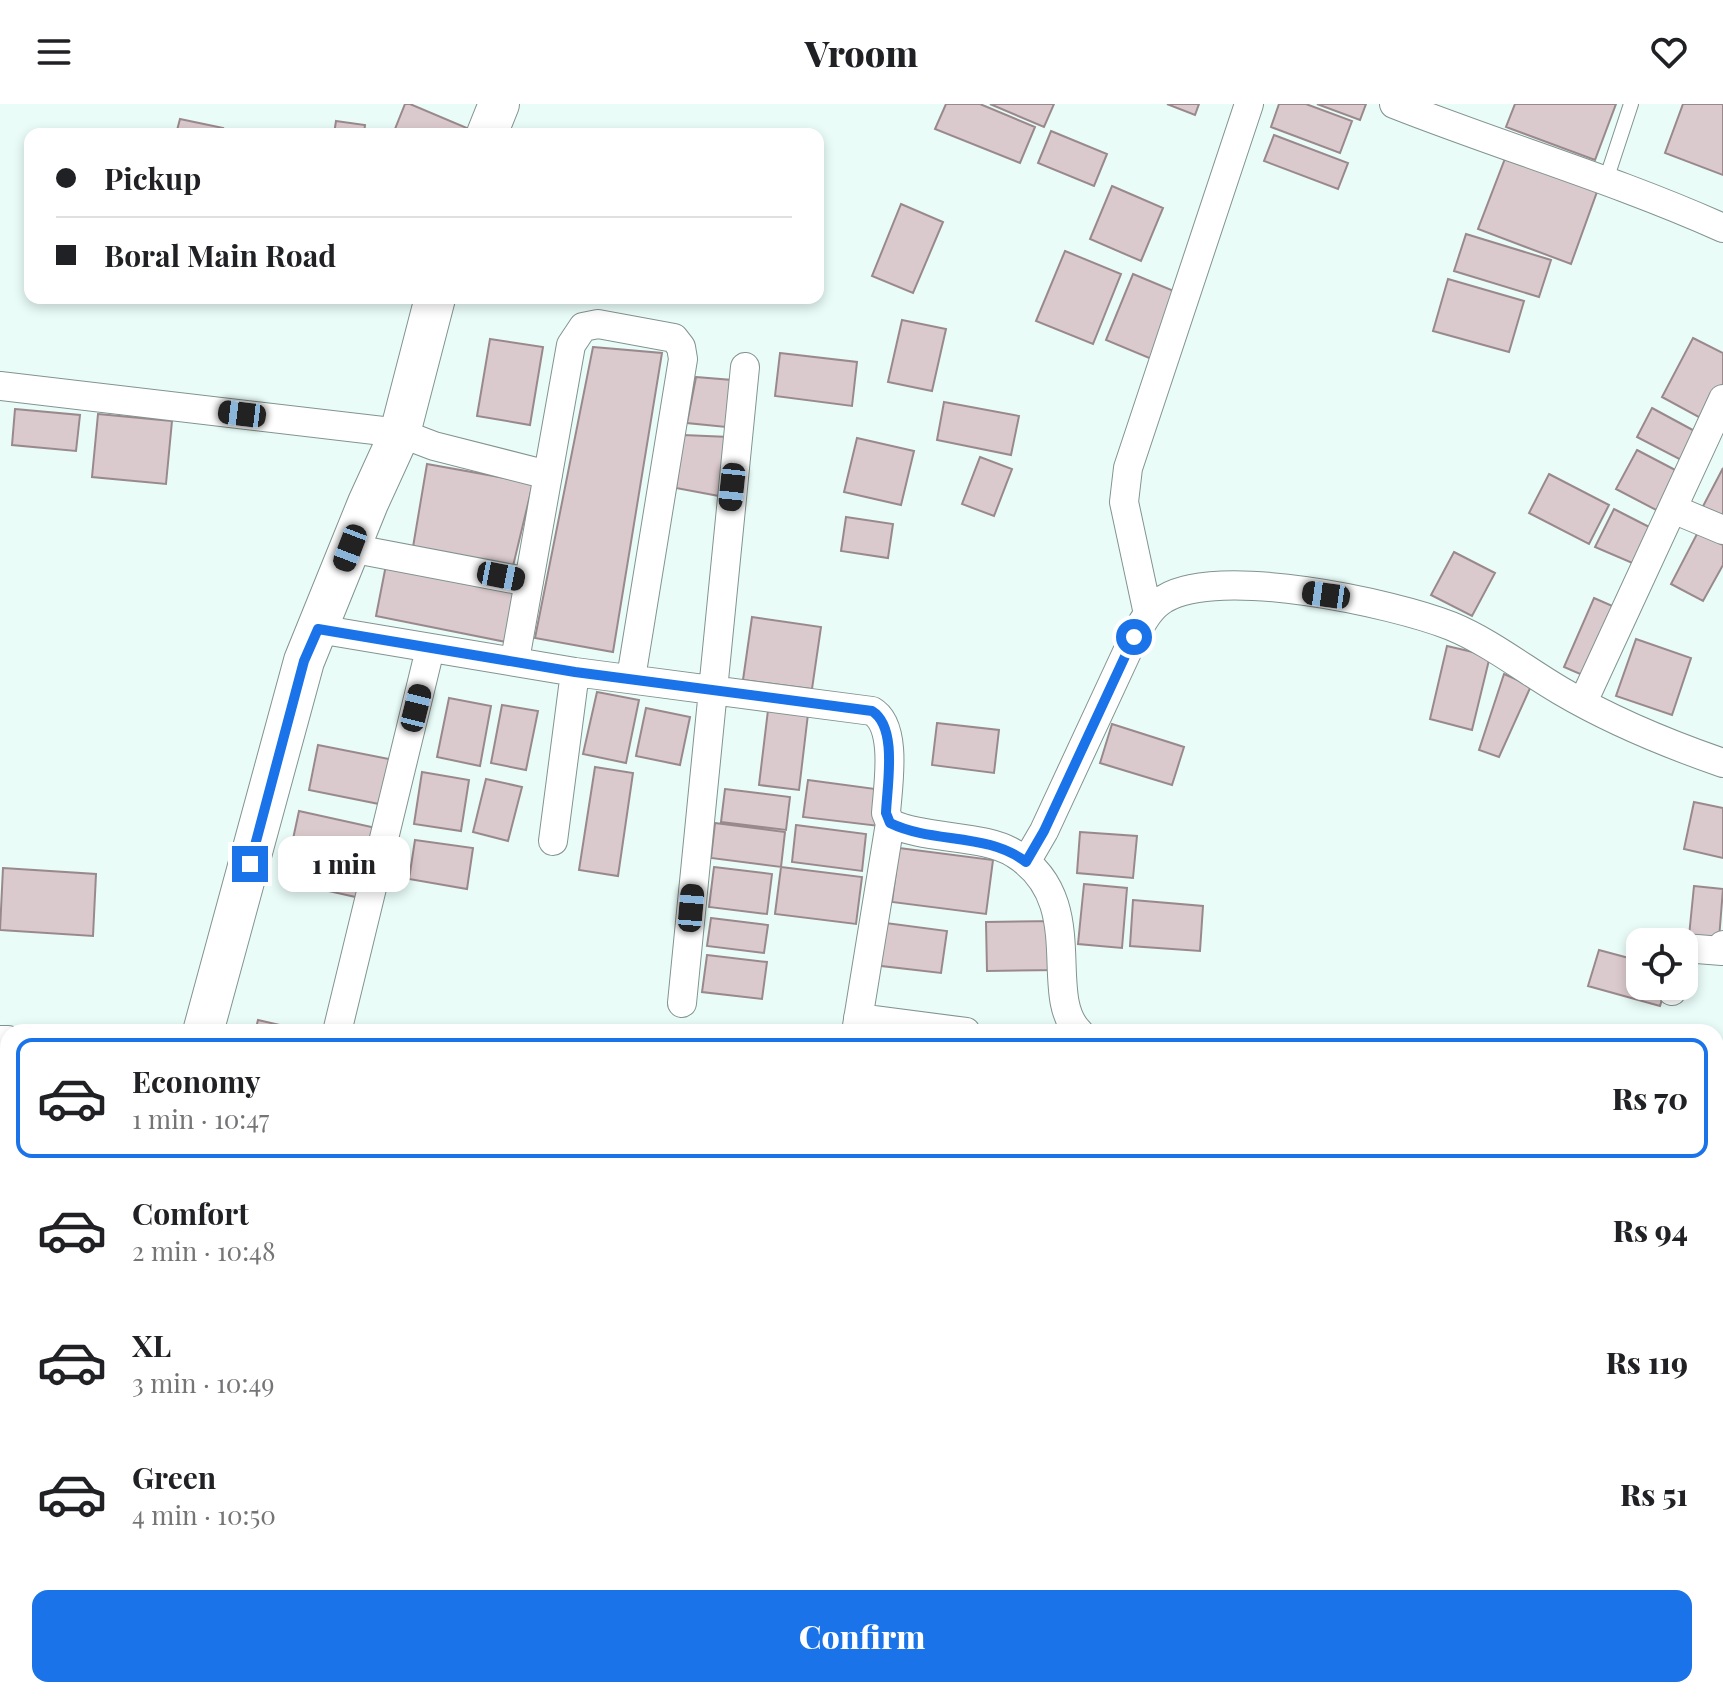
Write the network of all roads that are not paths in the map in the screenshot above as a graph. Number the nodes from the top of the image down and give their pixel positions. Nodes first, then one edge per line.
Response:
1 (499, 104) edge
2 (1249, 104) edge
3 (1394, 104) edge
4 (1631, 104) edge
5 (489, 128) edge
6 (1606, 180) junction
7 (1723, 228) edge
8 (433, 304) edge
9 (745, 367) dead end
10 (0, 386) edge
11 (1723, 399) edge
12 (400, 433) junction
13 (1714, 444) edge
14 (548, 475) junction
15 (1673, 509) junction
16 (1723, 530) edge
17 (350, 548) junction
18 (529, 582) junction
19 (1148, 614) junction
20 (318, 629) junction
21 (430, 649) junction
22 (515, 660) junction
23 (575, 672) junction
24 (631, 678) junction
25 (712, 688) junction
26 (1583, 702) junction
27 (1723, 763) edge
28 (890, 823) junction
29 (553, 841) dead end
30 (1026, 862) junction
31 (1723, 945) edge
32 (1698, 949) edge
33 (682, 1003) dead end
34 (205, 1024) edge
35 (339, 1024) edge
36 (857, 1024) edge
37 (1073, 1024) edge

1 - 5 main road
2 - 19 street
3 - 6 street
4 - 6 lane
6 - 7 street
8 - 12 main road
9 - 25 street
10 - 12 street
11 - 13 street
12 - 14 street
12 - 17 main road
13 - 15 street
14 - 18 street
14 - 24 street
15 - 16 street
15 - 26 street
17 - 18 street
17 - 20 main road
18 - 22 street
19 - 26 street
19 - 30 street
20 - 21 street
20 - 34 main road
21 - 22 street
21 - 35 street
22 - 23 street
23 - 24 street
23 - 29 street
24 - 25 street
25 - 28 street
25 - 33 street
26 - 27 street
28 - 30 street
28 - 36 street
30 - 37 street
31 - 32 street

